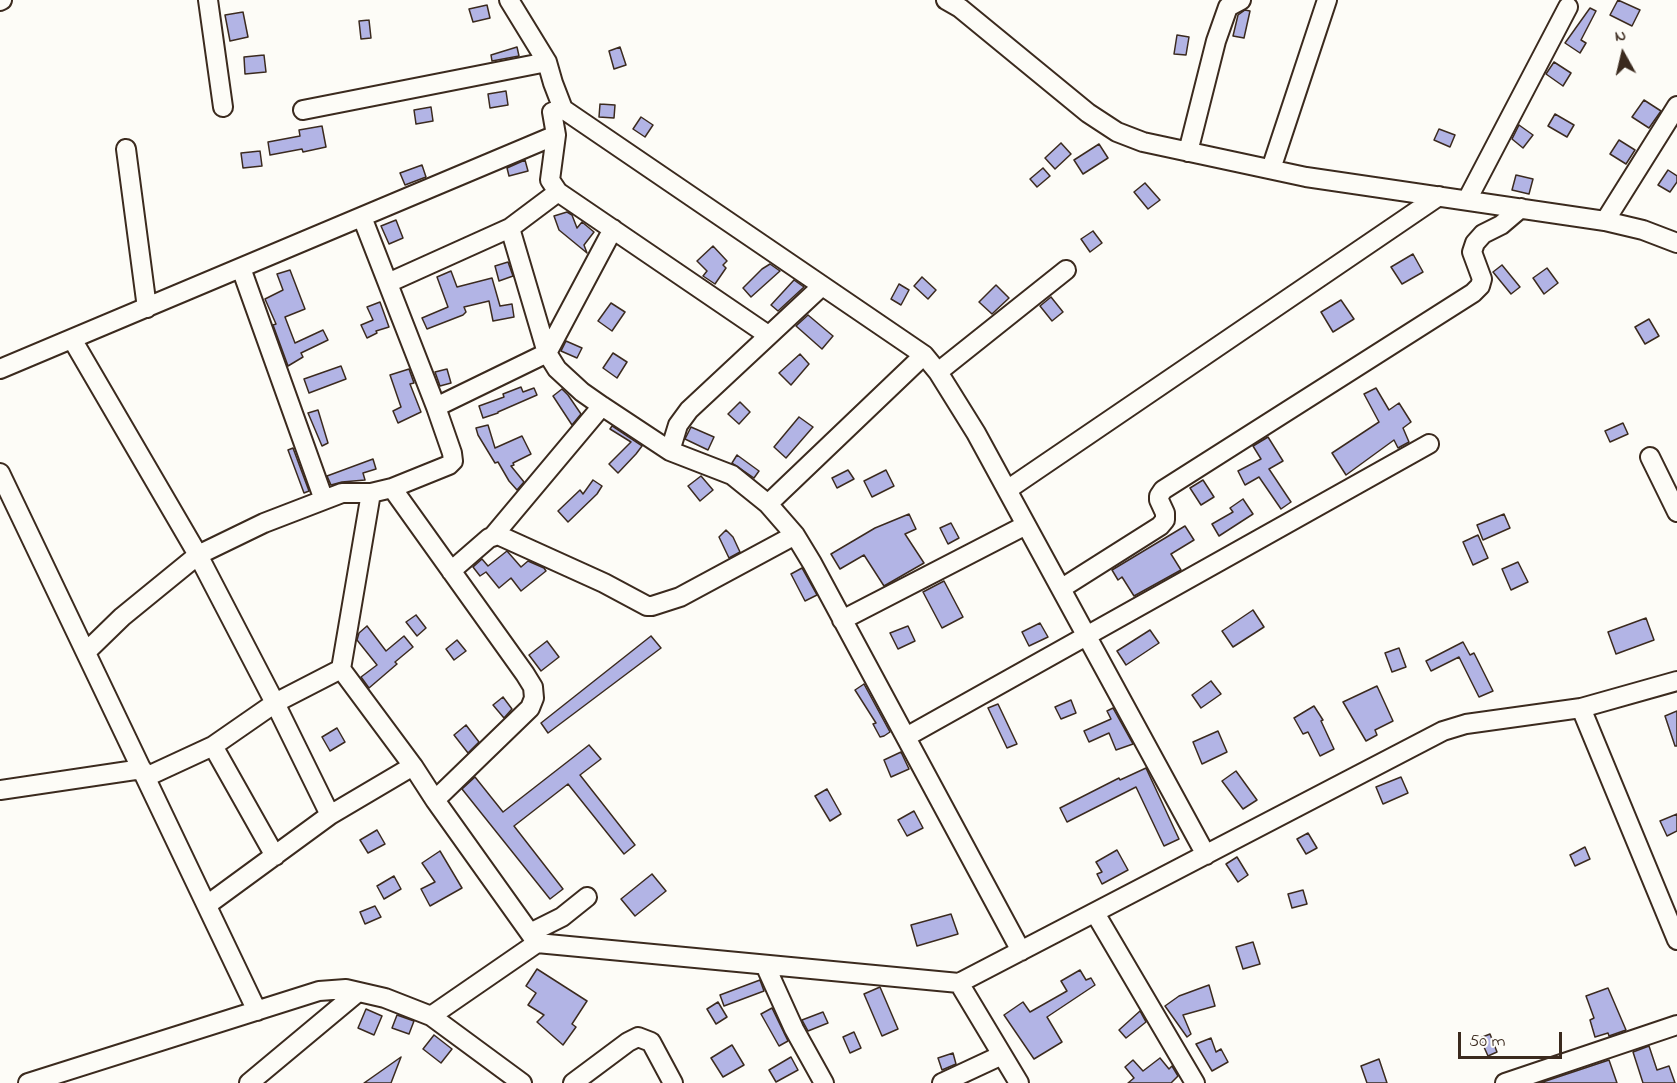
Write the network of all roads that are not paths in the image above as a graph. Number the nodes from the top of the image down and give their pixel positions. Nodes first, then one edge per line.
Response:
1 (208, 0) edge
2 (509, 0) edge
3 (1241, 0) edge
4 (1327, 0) edge
5 (956, 3) edge
6 (1568, 7) dead end
7 (547, 62) junction
8 (1677, 106) edge
9 (223, 107) dead end
10 (563, 109) junction
11 (303, 110) dead end
12 (556, 135) junction
13 (126, 149) dead end
14 (1188, 152) junction
15 (1271, 169) junction
16 (558, 192) junction
17 (1439, 196) junction
18 (1467, 200) junction
19 (1521, 208) junction
20 (362, 217) junction
21 (1605, 221) junction
22 (510, 228) junction
23 (613, 229) junction
24 (1677, 243) edge
25 (241, 268) junction
26 (1066, 270) dead end
27 (388, 283) junction
28 (822, 286) junction
29 (147, 308) junction
30 (768, 335) junction
31 (72, 339) junction
32 (547, 353) junction
33 (924, 355) junction
34 (0, 369) edge
35 (938, 372) junction
36 (602, 406) junction
37 (436, 407) junction
38 (1429, 444) dead end
39 (670, 451) junction
40 (1650, 457) dead end
41 (0, 473) edge
42 (392, 488) junction
43 (1007, 490) junction
44 (371, 493) junction
45 (324, 500) junction
46 (768, 504) junction
47 (9, 510) edge
48 (1677, 512) edge
49 (1026, 525) junction
50 (795, 535) junction
51 (493, 536) junction
52 (198, 555) junction
53 (451, 571) junction
54 (1062, 588) junction
55 (842, 620) junction
56 (1087, 635) junction
57 (86, 652) junction
58 (340, 669) junction
59 (1677, 681) edge
60 (275, 703) junction
61 (1581, 708) junction
62 (906, 737) junction
63 (213, 746) junction
64 (413, 766) junction
65 (144, 773) junction
66 (0, 790) edge
67 (435, 800) junction
68 (330, 816) junction
69 (1206, 855) junction
70 (275, 856) junction
71 (587, 897) dead end
72 (207, 905) junction
73 (1095, 912) junction
74 (533, 938) junction
75 (1677, 940) edge
76 (1021, 951) junction
77 (765, 965) junction
78 (959, 983) junction
79 (358, 992) junction
80 (257, 1011) junction
81 (431, 1016) junction
82 (1677, 1025) edge
83 (1002, 1055) junction
84 (28, 1083) edge
85 (249, 1083) edge
86 (522, 1083) edge
87 (573, 1083) edge
88 (673, 1083) edge
89 (824, 1083) edge
90 (942, 1083) edge
91 (1019, 1083) edge
92 (1195, 1083) edge
93 (1505, 1083) edge

1 - 9 street
2 - 7 street
3 - 14 street
4 - 15 street
5 - 14 street
6 - 18 street
7 - 10 street
7 - 11 street
8 - 21 street
10 - 12 street
10 - 28 street
12 - 16 street
12 - 20 street
13 - 29 street
14 - 15 street
15 - 17 street
16 - 22 street
16 - 23 street
17 - 18 street
17 - 43 street
18 - 19 street
19 - 21 street
19 - 54 street
20 - 25 street
20 - 27 street
21 - 24 street
22 - 27 street
22 - 32 street
23 - 30 street
23 - 32 street
25 - 29 street
25 - 45 street
26 - 35 street
27 - 37 street
28 - 30 street
28 - 33 street
29 - 31 street
30 - 39 street
31 - 34 street
31 - 52 street
32 - 36 street
32 - 37 street
33 - 35 street
33 - 46 street
35 - 43 street
36 - 39 street
36 - 51 street
37 - 42 street
38 - 56 street
39 - 46 street
40 - 48 street
41 - 47 street
42 - 44 street
42 - 53 street
43 - 49 street
44 - 45 street
44 - 58 street
45 - 52 street
46 - 50 street
47 - 57 street
49 - 54 street
49 - 55 street
50 - 51 street
50 - 55 street
51 - 53 street
52 - 57 street
52 - 60 street
53 - 67 street
54 - 56 street
55 - 62 street
56 - 62 street
56 - 69 street
57 - 65 street
58 - 60 street
58 - 64 street
59 - 61 street
60 - 63 street
60 - 68 street
61 - 69 street
61 - 75 street
62 - 76 street
63 - 65 street
63 - 70 street
64 - 67 street
64 - 68 street
65 - 66 street
65 - 72 street
67 - 74 street
68 - 70 street
69 - 73 street
70 - 72 street
71 - 74 street
72 - 80 street
73 - 76 street
73 - 92 street
74 - 77 street
74 - 81 street
76 - 78 street
77 - 78 street
77 - 89 street
78 - 83 street
79 - 80 street
79 - 81 street
79 - 85 street
80 - 84 street
81 - 86 street
82 - 93 street
83 - 90 street
83 - 91 street
87 - 88 street

